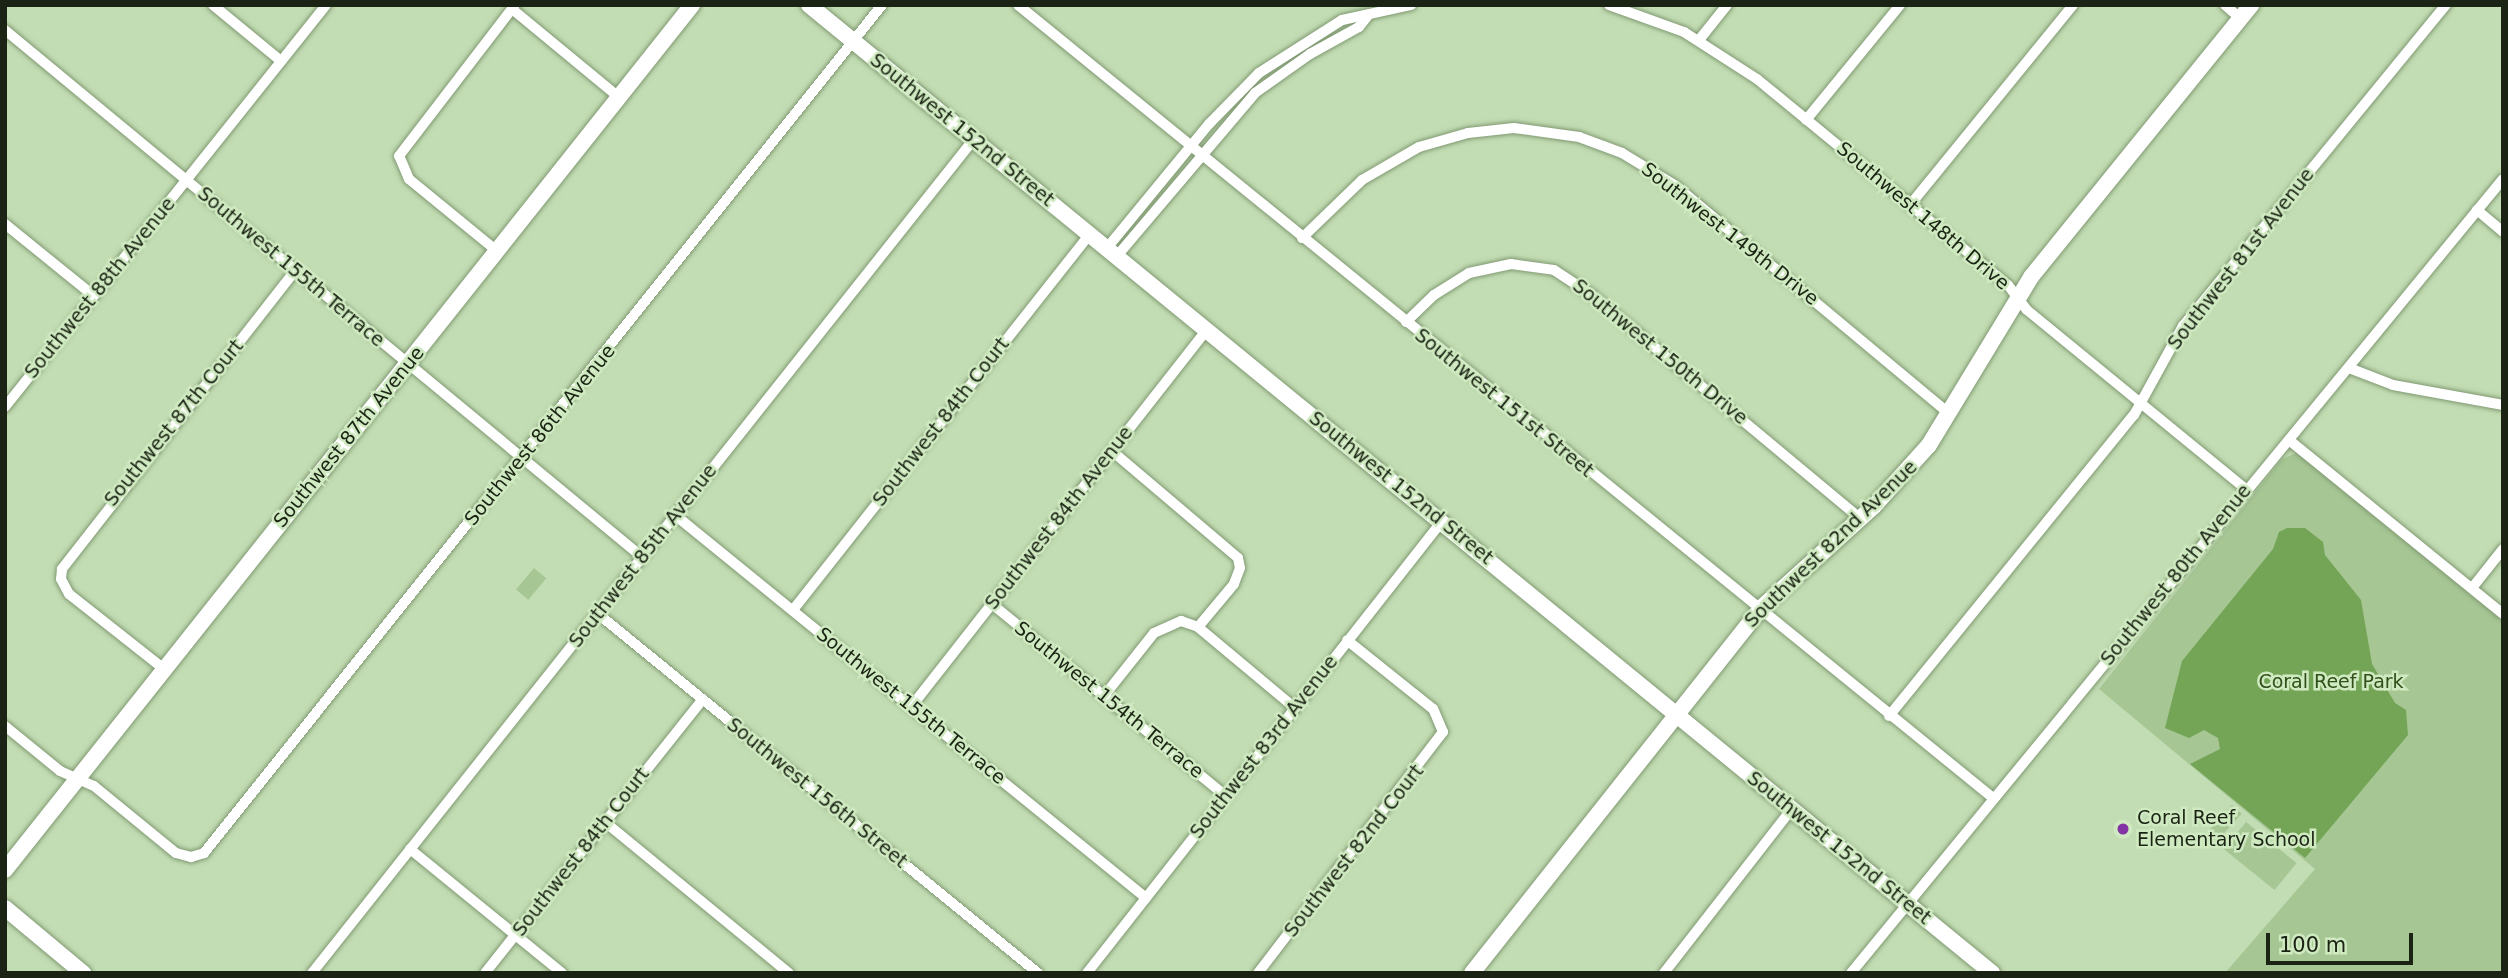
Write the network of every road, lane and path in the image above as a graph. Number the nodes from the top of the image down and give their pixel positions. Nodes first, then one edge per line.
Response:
1 (213, 5) edge
2 (326, 5) edge
3 (692, 5) edge
4 (808, 5) edge
5 (883, 5) edge
6 (1017, 5) edge
7 (1411, 5) edge
8 (1609, 5) edge
9 (1727, 5) edge
10 (1900, 5) edge
11 (2073, 5) edge
12 (2225, 5) edge
13 (2446, 5) edge
14 (514, 7) edge
15 (1384, 8) edge
16 (2246, 11) edge
17 (1369, 15) junction
18 (5, 30) edge
19 (1699, 40) junction
20 (853, 41) junction
21 (281, 61) junction
22 (620, 98) junction
23 (1807, 120) junction
24 (974, 139) junction
25 (1189, 146) junction
26 (1201, 155) junction
27 (187, 179) junction
28 (2503, 179) edge
29 (1910, 205) junction
30 (2477, 211) junction
31 (5, 225) edge
32 (2503, 232) edge
33 (1090, 234) junction
34 (1302, 237) junction
35 (497, 251) junction
36 (1112, 252) junction
37 (295, 271) junction
38 (93, 296) junction
39 (2017, 297) junction
40 (1406, 322) junction
41 (1208, 330) junction
42 (408, 364) junction
43 (2349, 368) junction
44 (2140, 403) junction
45 (2503, 405) edge
46 (5, 407) edge
47 (1951, 414) junction
48 (2289, 440) junction
49 (1112, 451) junction
50 (522, 457) junction
51 (2246, 489) junction
52 (675, 514) junction
53 (1860, 518) junction
54 (1442, 522) junction
55 (2503, 549) edge
56 (642, 557) junction
57 (2472, 588) junction
58 (992, 604) junction
59 (1760, 609) junction
60 (793, 610) junction
61 (597, 613) junction
62 (2503, 614) edge
63 (1198, 627) junction
64 (1347, 640) junction
65 (164, 669) junction
66 (1104, 696) junction
67 (703, 699) junction
68 (911, 707) junction
69 (1295, 708) junction
70 (1674, 713) junction
71 (1889, 716) junction
72 (5, 726) edge
73 (77, 778) junction
74 (1226, 796) junction
75 (1993, 798) junction
76 (1791, 810) junction
77 (605, 822) junction
78 (410, 849) junction
79 (5, 870) edge
80 (1146, 898) junction
81 (1908, 904) junction
82 (5, 908) edge
83 (515, 934) junction
84 (83, 973) edge
85 (312, 973) edge
86 (485, 973) edge
87 (562, 973) edge
88 (789, 973) edge
89 (1038, 973) edge
90 (1087, 973) edge
91 (1258, 973) edge
92 (1472, 973) edge
93 (1664, 973) edge
94 (1852, 973) edge
95 (1992, 973) edge

1 - 21 street
2 - 21 street, Southwest 88th Avenue
3 - 22 street, Southwest 87th Avenue
4 - 20 street, Southwest 152nd Street
5 - 20 street, Southwest 86th Avenue
6 - 25 street, Southwest 151st Street
7 - 15 street
8 - 19 street, Southwest 148th Drive
9 - 19 street
10 - 23 street
11 - 29 street
12 - 16 street
13 - 44 street, Southwest 81st Avenue
14 - 22 street
14 - 35 street
15 - 17 street
16 - 39 street, Southwest 82nd Avenue
17 - 25 street
17 - 26 street
18 - 27 street, Southwest 155th Terrace
19 - 23 street, Southwest 148th Drive
20 - 24 street, Southwest 152nd Street
20 - 50 street, Southwest 86th Avenue
21 - 27 street, Southwest 88th Avenue
22 - 35 street, Southwest 87th Avenue
23 - 29 street, Southwest 148th Drive
24 - 33 street, Southwest 152nd Street
24 - 52 street, Southwest 85th Avenue
25 - 26 street, Southwest 151st Street
25 - 36 street
26 - 34 street, Southwest 151st Street
26 - 36 street
27 - 37 street, Southwest 155th Terrace
27 - 38 street, Southwest 88th Avenue
28 - 30 street, Southwest 80th Avenue
29 - 39 street, Southwest 148th Drive
30 - 32 street
30 - 43 street, Southwest 80th Avenue
31 - 38 street
33 - 36 street, Southwest 152nd Street
33 - 60 street, Southwest 84th Court
34 - 40 street, Southwest 151st Street
34 - 47 street, Southwest 149th Drive
35 - 42 street, Southwest 87th Avenue
36 - 41 street, Southwest 152nd Street
37 - 42 street, Southwest 155th Terrace
37 - 65 street, Southwest 87th Court
38 - 46 street, Southwest 88th Avenue
39 - 44 street, Southwest 148th Drive
39 - 47 street, Southwest 82nd Avenue
40 - 53 street, Southwest 150th Drive
40 - 59 street, Southwest 151st Street
41 - 49 street, Southwest 84th Avenue
41 - 54 street, Southwest 152nd Street
42 - 50 street, Southwest 155th Terrace
42 - 65 street, Southwest 87th Avenue
43 - 45 street
43 - 48 street, Southwest 80th Avenue
44 - 51 street, Southwest 148th Drive
44 - 71 street, Southwest 81st Avenue
47 - 53 street, Southwest 82nd Avenue
48 - 51 street, Southwest 80th Avenue
48 - 57 street
49 - 58 street, Southwest 84th Avenue
49 - 63 street
50 - 56 street, Southwest 155th Terrace
50 - 73 street, Southwest 86th Avenue
51 - 75 street, Southwest 80th Avenue
52 - 56 street, Southwest 85th Avenue
52 - 60 street, Southwest 155th Terrace
53 - 59 street, Southwest 82nd Avenue
54 - 64 street, Southwest 83rd Avenue
54 - 70 street, Southwest 152nd Street
55 - 57 street
56 - 61 street, Southwest 85th Avenue
57 - 62 street
58 - 66 street, Southwest 154th Terrace
58 - 68 street, Southwest 84th Avenue
59 - 70 street, Southwest 82nd Avenue
59 - 71 street, Southwest 151st Street
60 - 68 street, Southwest 155th Terrace
61 - 67 street, Southwest 156th Street
61 - 78 street, Southwest 85th Avenue
63 - 66 street
63 - 69 street
64 - 69 street, Southwest 83rd Avenue
64 - 91 street, Southwest 82nd Court
65 - 73 street, Southwest 87th Avenue
66 - 74 street, Southwest 154th Terrace
67 - 77 street, Southwest 84th Court
67 - 89 street, Southwest 156th Street
68 - 80 street, Southwest 155th Terrace
69 - 74 street, Southwest 83rd Avenue
70 - 76 street, Southwest 152nd Street
70 - 92 street, Southwest 82nd Avenue
71 - 75 street, Southwest 151st Street
72 - 73 street
73 - 79 street, Southwest 87th Avenue
74 - 80 street, Southwest 83rd Avenue
75 - 81 street, Southwest 80th Avenue
76 - 81 street, Southwest 152nd Street
76 - 93 street
77 - 83 street, Southwest 84th Court
77 - 88 street
78 - 83 street
78 - 85 street, Southwest 85th Avenue
80 - 90 street, Southwest 83rd Avenue
81 - 94 street, Southwest 80th Avenue
81 - 95 street, Southwest 152nd Street
82 - 84 street
83 - 86 street, Southwest 84th Court
83 - 87 street

